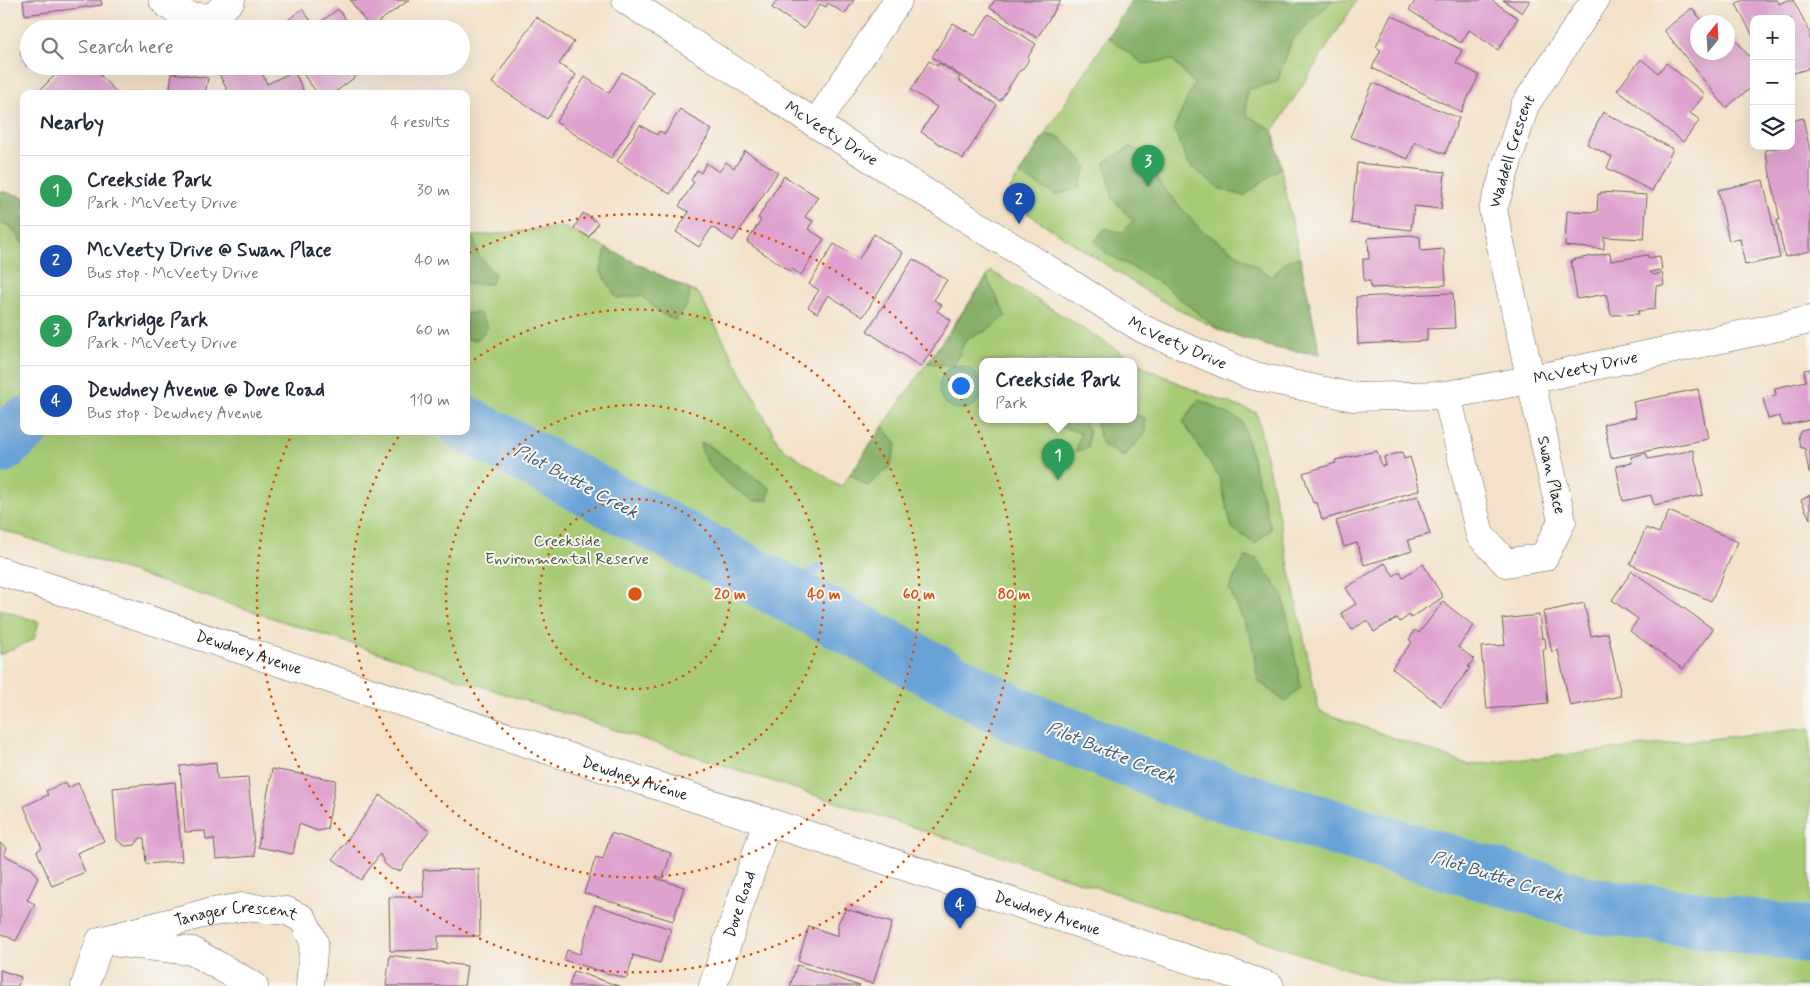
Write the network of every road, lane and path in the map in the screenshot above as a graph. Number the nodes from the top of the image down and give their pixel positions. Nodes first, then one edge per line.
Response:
1 (164, 0) edge
2 (231, 0) edge
3 (626, 0) edge
4 (898, 0) edge
5 (1596, 0) edge
6 (816, 124) junction
7 (1810, 320) edge
8 (1529, 380) junction
9 (1447, 395) junction
10 (0, 570) edge
11 (767, 822) junction
12 (100, 941) junction
13 (85, 986) edge
14 (254, 986) edge
15 (310, 986) edge
16 (713, 986) edge
17 (1270, 986) edge

1 - 2 street
3 - 6 street, McVeety Drive
4 - 6 street
5 - 8 street, Waddell Crescent
6 - 9 street, McVeety Drive
7 - 8 street, McVeety Drive
8 - 9 street, McVeety Drive
8 - 9 street, Swan Place
10 - 11 street, Dewdney Avenue
11 - 16 street, Dove Road
11 - 17 street, Dewdney Avenue
12 - 13 street
12 - 14 street, Tanager Crescent
12 - 15 street, Tanager Crescent

